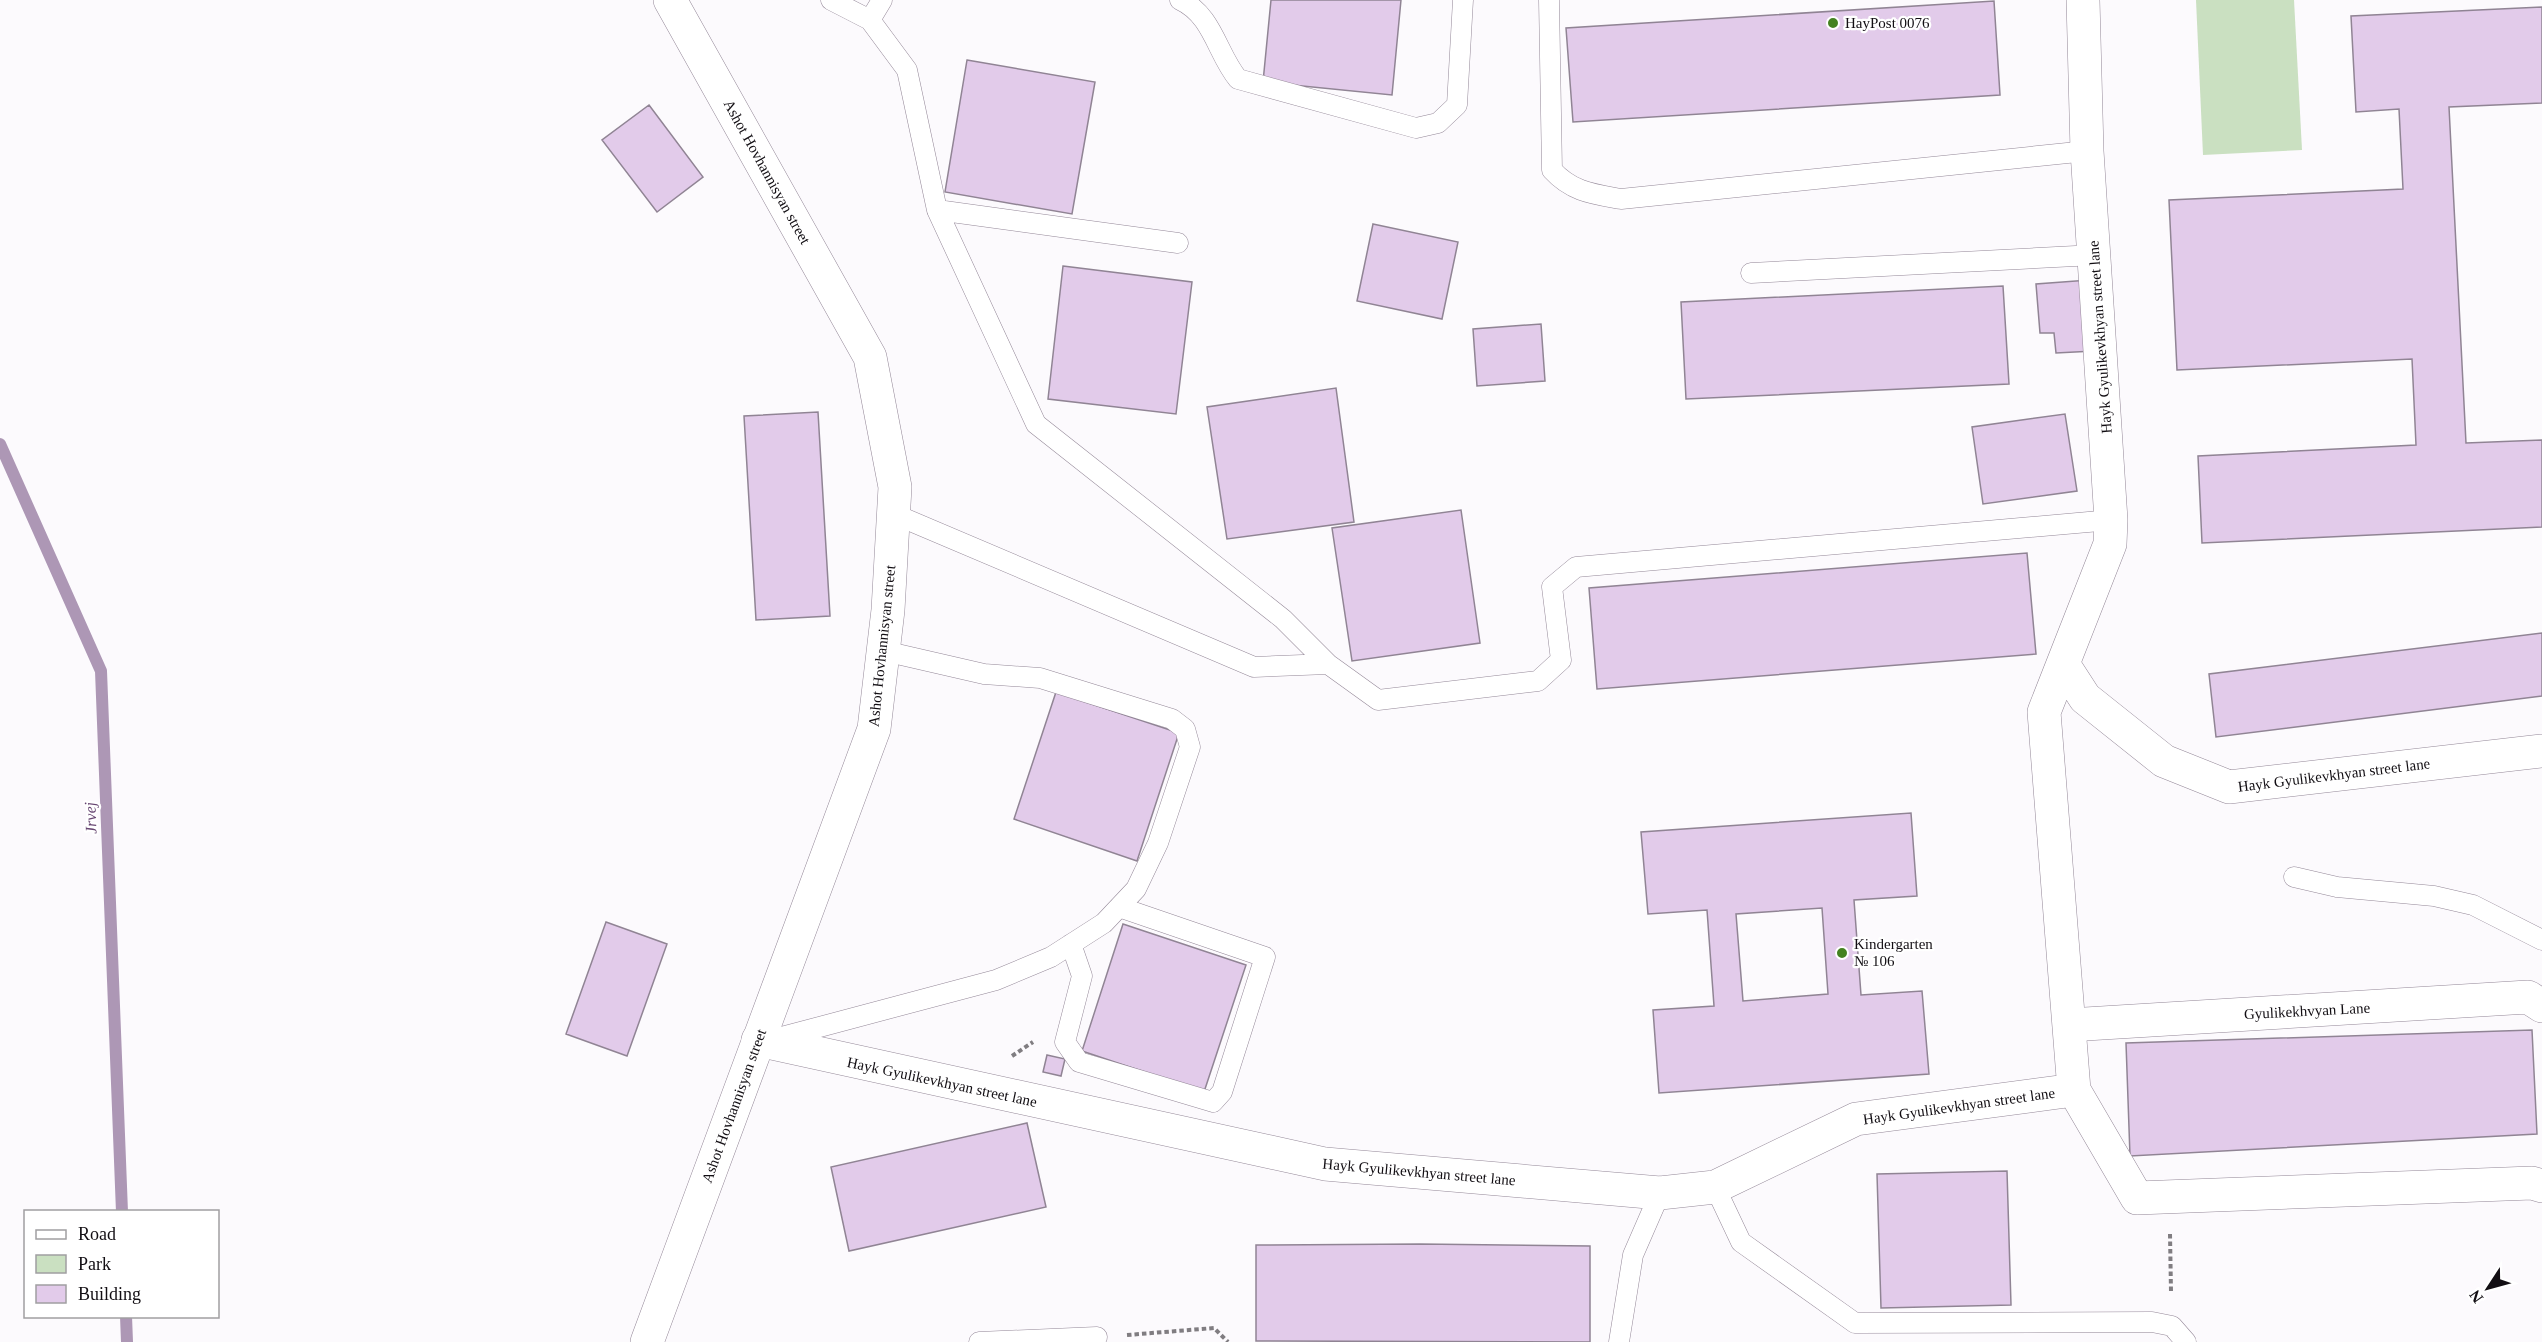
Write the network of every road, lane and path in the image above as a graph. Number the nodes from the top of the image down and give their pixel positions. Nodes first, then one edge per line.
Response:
1 (670, 0) edge
2 (831, 0) edge
3 (882, 0) edge
4 (1180, 0) edge
5 (1463, 0) edge
6 (1549, 0) edge
7 (2083, 0) edge
8 (870, 20) junction
9 (2087, 151) junction
10 (937, 210) junction
11 (1178, 243) dead end
12 (2095, 255) junction
13 (1751, 273) dead end
14 (894, 514) junction
15 (2111, 520) junction
16 (884, 651) junction
17 (1328, 664) junction
18 (2063, 664) junction
19 (2542, 751) edge
20 (2294, 877) dead end
21 (1119, 907) junction
22 (2542, 940) edge
23 (1071, 944) junction
24 (2542, 1006) edge
25 (2069, 1025) junction
26 (758, 1040) junction
27 (2074, 1090) junction
28 (2542, 1186) edge
29 (1715, 1188) junction
30 (1660, 1193) junction
31 (2169, 1197) junction
32 (2172, 1326) junction
33 (1097, 1337) joint
34 (647, 1342) edge
35 (979, 1342) edge
36 (1228, 1342) edge
37 (1619, 1342) edge
38 (2186, 1342) edge

1 - 14 street, Ashot Hovhannisyan street
2 - 8 lane
3 - 8 lane
4 - 5 lane
6 - 9 lane
7 - 9 street, Hayk Gyulikevkhyan street lane
8 - 10 lane
9 - 12 street, Hayk Gyulikevkhyan street lane
10 - 11 lane
10 - 17 lane
12 - 13 lane
12 - 15 street, Hayk Gyulikevkhyan street lane
14 - 16 street, Ashot Hovhannisyan street
14 - 17 lane
15 - 17 lane
15 - 18 street, Hayk Gyulikevkhyan street lane
16 - 21 lane
16 - 26 street, Ashot Hovhannisyan street
18 - 19 street, Hayk Gyulikevkhyan street lane
18 - 25 street, Hayk Gyulikevkhyan street lane
20 - 22 lane
21 - 23 lane
21 - 23 lane
23 - 26 lane
24 - 25 street, Gyulikekhvyan Lane
25 - 27 street, Hayk Gyulikevkhyan street lane
26 - 30 street, Hayk Gyulikevkhyan street lane
26 - 34 street, Ashot Hovhannisyan street
27 - 29 street, Hayk Gyulikevkhyan street lane
27 - 31 street, Hayk Gyulikevkhyan street lane
28 - 31 street, Hayk Gyulikevkhyan street lane
29 - 30 street, Hayk Gyulikevkhyan street lane
29 - 32 lane
30 - 37 lane
31 - 32 path
32 - 38 lane
33 - 35 lane
33 - 36 path

